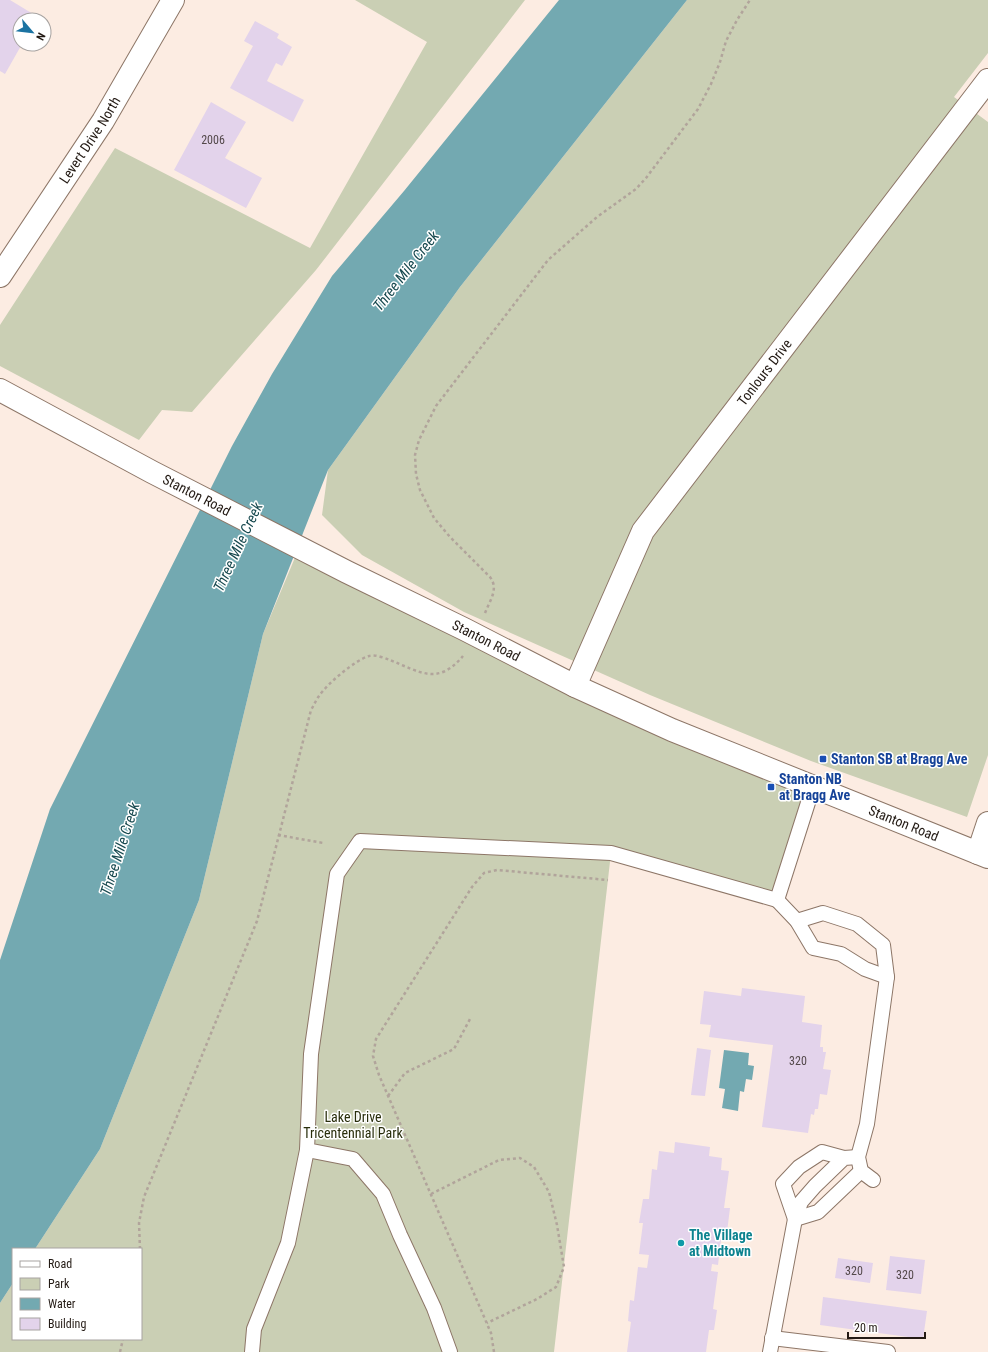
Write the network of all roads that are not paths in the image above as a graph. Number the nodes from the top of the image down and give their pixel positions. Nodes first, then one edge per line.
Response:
1 (173, 0) edge
2 (988, 80) edge
3 (981, 103) edge
4 (0, 276) edge
5 (0, 390) edge
6 (575, 686) junction
7 (813, 787) junction
8 (988, 823) edge
9 (983, 855) edge
10 (777, 900) junction
11 (797, 921) junction
12 (887, 976) junction
13 (307, 1150) junction
14 (858, 1157) junction
15 (844, 1158) junction
16 (861, 1171) junction
17 (873, 1180) dead end
18 (795, 1219) junction
19 (771, 1345) edge
20 (252, 1352) edge
21 (450, 1352) edge
22 (888, 1352) edge

1 - 4 street, Levert Drive North
2 - 3 street, Tonlours Drive
3 - 6 street, Tonlours Drive
5 - 6 street, Stanton Road
6 - 7 street, Stanton Road
7 - 9 street, Stanton Road
7 - 10 lane
8 - 9 street
10 - 11 lane
10 - 13 lane
11 - 12 lane
11 - 12 lane
12 - 14 lane
13 - 20 lane
13 - 21 lane
14 - 15 lane
14 - 16 lane
15 - 18 lane
15 - 18 lane
16 - 17 lane
16 - 18 lane
18 - 19 lane
19 - 22 lane

